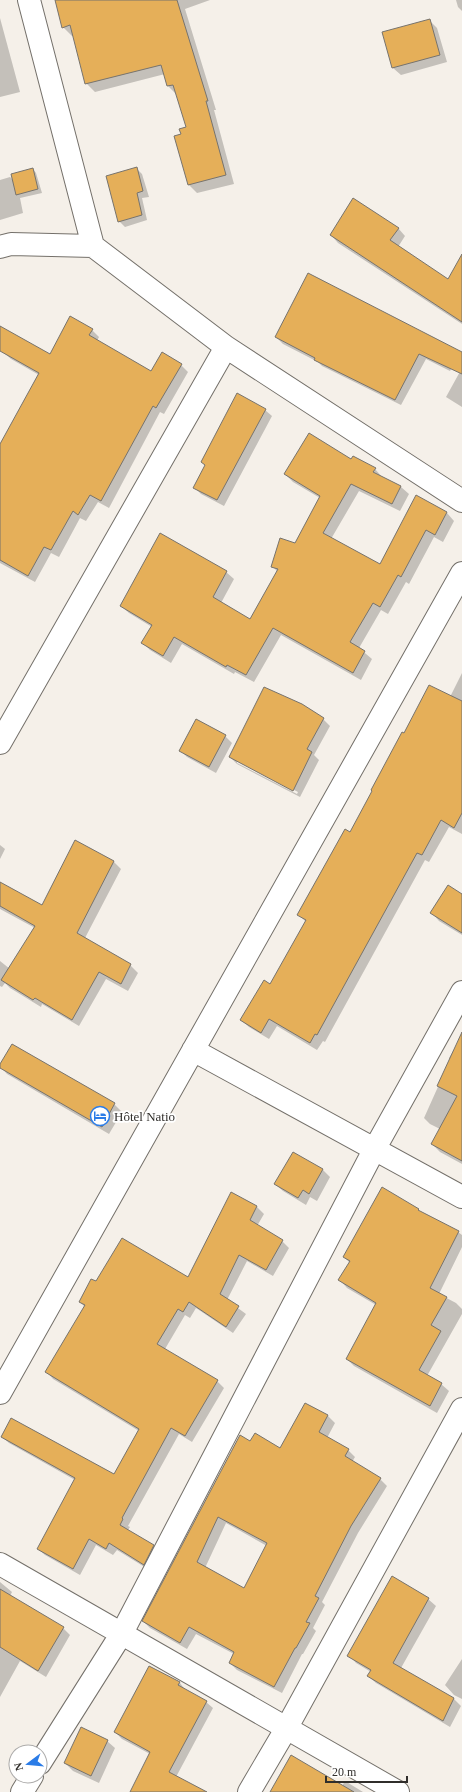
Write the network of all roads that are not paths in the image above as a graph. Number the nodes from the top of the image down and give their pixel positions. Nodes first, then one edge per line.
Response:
1 (29, 0) edge
2 (93, 246) junction
3 (0, 247) edge
4 (226, 347) junction
5 (462, 501) edge
6 (462, 573) edge
7 (0, 743) edge
8 (462, 992) edge
9 (193, 1050) junction
10 (374, 1150) junction
11 (462, 1197) edge
12 (0, 1393) edge
13 (462, 1409) edge
14 (0, 1564) edge
15 (122, 1633) junction
16 (286, 1729) junction
17 (48, 1750) edge
18 (249, 1792) edge
19 (398, 1792) edge

1 - 2 street
2 - 3 street
2 - 4 street
4 - 5 street
4 - 7 street
6 - 9 street
8 - 10 street
9 - 10 street
9 - 12 street
10 - 11 street
10 - 15 street
13 - 16 street
14 - 15 street
15 - 16 street
15 - 17 street
16 - 18 street
16 - 19 street

